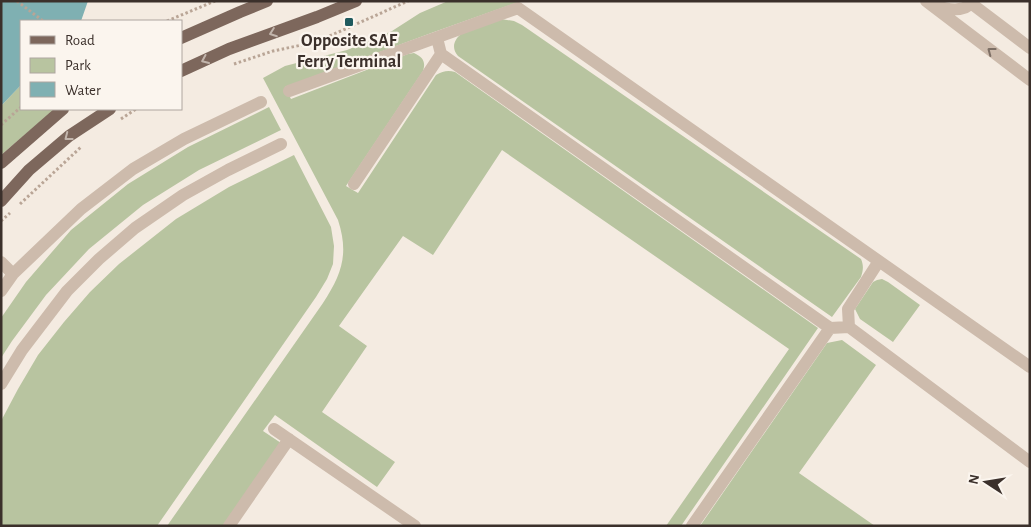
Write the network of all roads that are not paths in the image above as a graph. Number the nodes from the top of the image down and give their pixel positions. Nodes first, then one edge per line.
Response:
1 (267, 1) edge
2 (356, 1) edge
3 (927, 2) edge
4 (973, 3) edge
5 (182, 38) edge
6 (437, 38) junction
7 (1030, 48) edge
8 (441, 54) junction
9 (182, 71) edge
10 (1030, 80) edge
11 (289, 92) dead end
12 (261, 102) dead end
13 (62, 110) edge
14 (108, 110) edge
15 (282, 144) dead end
16 (1, 164) edge
17 (354, 184) dead end
18 (1, 201) edge
19 (879, 261) junction
20 (1, 262) edge
21 (14, 274) junction
22 (1, 290) edge
23 (849, 326) junction
24 (830, 328) junction
25 (1030, 367) edge
26 (1, 384) edge
27 (274, 429) dead end
28 (289, 439) junction
29 (1030, 462) edge
30 (228, 526) edge
31 (415, 526) edge
32 (692, 526) edge

1 - 5 main road
2 -> 9 main road
3 - 4 lane
10 -> 3 lane
4 - 7 lane
6 - 8 lane
6 - 11 lane
6 - 19 lane
8 - 17 lane
8 - 24 lane
12 - 21 lane
13 - 16 main road
14 -> 18 main road
15 - 26 lane
19 - 23 lane
19 - 25 lane
20 - 21 lane
21 - 22 lane
23 - 24 lane
23 - 29 lane
24 - 32 lane
27 - 28 lane
28 - 30 lane
28 - 31 lane

